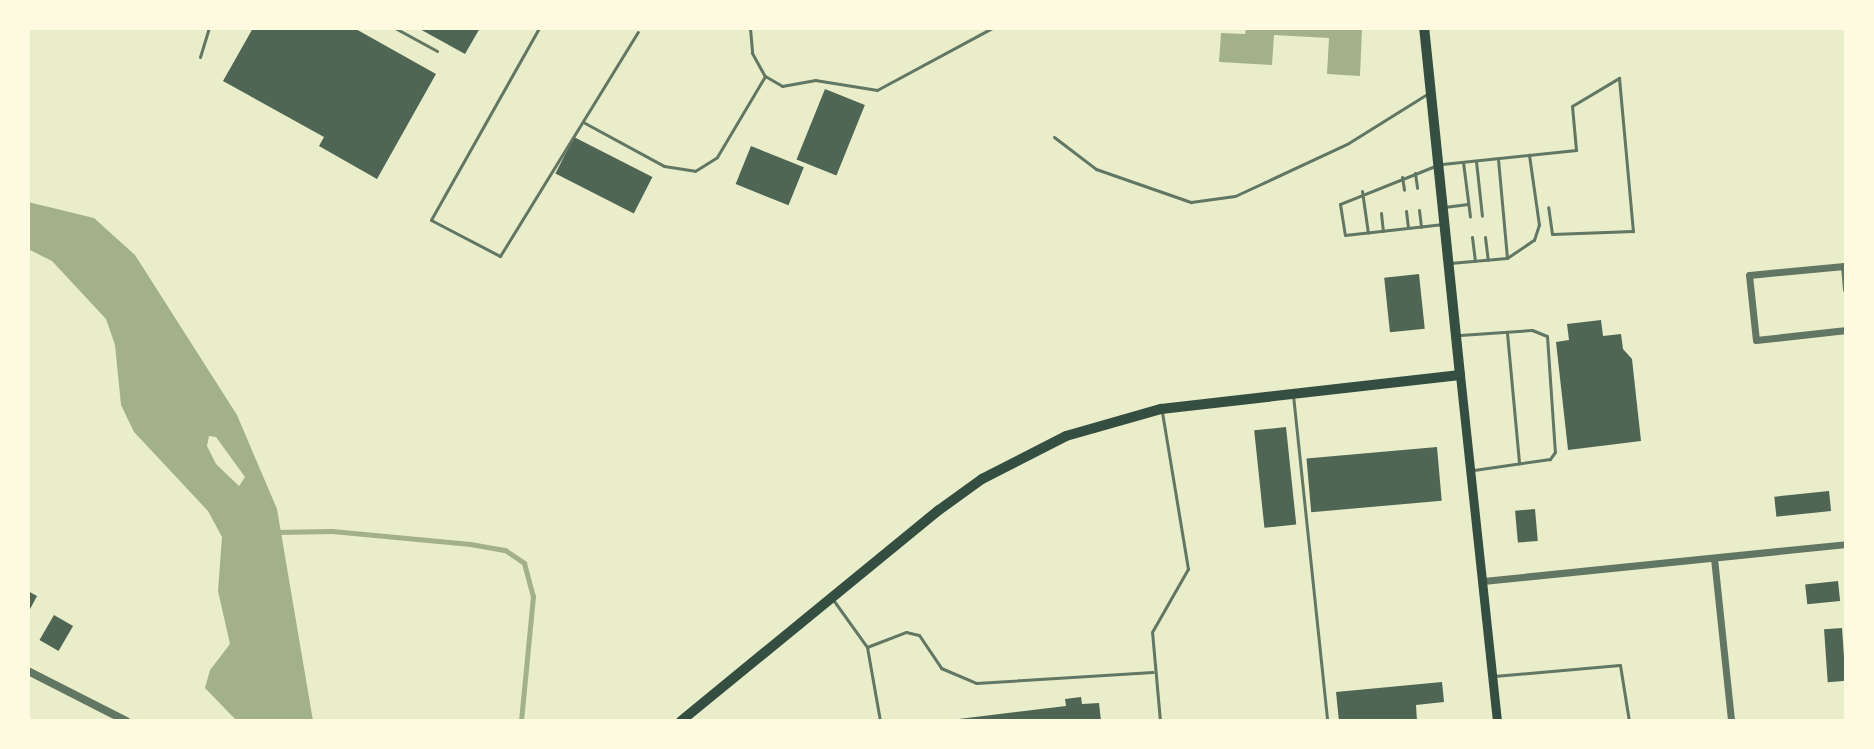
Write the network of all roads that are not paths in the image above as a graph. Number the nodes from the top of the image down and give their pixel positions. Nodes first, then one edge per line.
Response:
1 (209, 28) edge
2 (395, 28) edge
3 (539, 28) edge
4 (632, 28) edge
5 (750, 28) edge
6 (1424, 28) edge
7 (988, 29) edge
8 (639, 30) edge
9 (437, 51) dead end
10 (200, 57) dead end
11 (765, 76) junction
12 (1431, 92) junction
13 (583, 122) junction
14 (1054, 137) dead end
15 (1529, 155) junction
16 (1497, 158) junction
17 (1476, 161) junction
18 (1463, 162) junction
19 (1440, 164) junction
20 (1415, 173) junction
21 (1402, 177) junction
22 (1376, 186) junction
23 (1417, 188) dead end
24 (1404, 190) dead end
25 (1362, 191) junction
26 (1377, 193) dead end
27 (1468, 204) junction
28 (1444, 207) junction
29 (1548, 207) dead end
30 (1419, 210) dead end
31 (1406, 211) dead end
32 (1381, 213) dead end
33 (1482, 216) dead end
34 (1470, 217) dead end
35 (1447, 224) junction
36 (1421, 227) junction
37 (1408, 229) junction
38 (1383, 231) junction
39 (1368, 233) junction
40 (1472, 237) dead end
41 (1485, 237) dead end
42 (1507, 258) junction
43 (1488, 260) junction
44 (1475, 261) junction
45 (1450, 263) junction
46 (1846, 289) edge
47 (1846, 330) edge
48 (1507, 333) junction
49 (1456, 335) junction
50 (1460, 375) junction
51 (1292, 392) junction
52 (1161, 409) junction
53 (1519, 463) junction
54 (1470, 470) junction
55 (1846, 544) edge
56 (1714, 558) junction
57 (1483, 581) junction
58 (830, 596) junction
59 (867, 647) junction
60 (28, 671) edge
61 (1154, 672) junction
62 (1492, 677) junction
63 (126, 721) edge
64 (681, 721) edge
65 (880, 721) edge
66 (1160, 721) edge
67 (1327, 721) edge
68 (1497, 721) edge
69 (1629, 721) edge
70 (1731, 721) edge

1 - 10 lane
2 - 9 lane
3 - 13 lane
4 - 8 lane
5 - 11 lane
6 - 12 main road
7 - 11 lane
8 - 13 lane
11 - 13 lane
12 - 14 lane
12 - 19 main road
15 - 16 lane
15 - 29 lane
15 - 42 lane
16 - 17 lane
16 - 42 lane
17 - 18 lane
17 - 33 lane
18 - 19 lane
18 - 27 lane
19 - 20 lane
19 - 28 main road
20 - 21 lane
20 - 23 lane
21 - 22 lane
21 - 24 lane
22 - 25 lane
22 - 26 lane
25 - 39 lane
25 - 39 lane
27 - 28 lane
27 - 34 lane
28 - 35 main road
30 - 36 lane
31 - 37 lane
32 - 38 lane
35 - 36 lane
35 - 45 main road
36 - 37 lane
37 - 38 lane
38 - 39 lane
40 - 44 lane
41 - 43 lane
42 - 43 lane
43 - 44 lane
44 - 45 lane
45 - 49 main road
46 - 47 street
48 - 49 lane
48 - 53 lane
48 - 53 lane
49 - 50 main road
50 - 51 main road
50 - 54 main road
51 - 52 main road
51 - 67 lane
52 - 58 main road
52 - 61 lane
53 - 54 lane
54 - 57 main road
55 - 56 street
56 - 57 street
56 - 70 street
57 - 62 main road
58 - 59 lane
58 - 64 main road
59 - 61 lane
59 - 65 lane
60 - 63 street
61 - 66 lane
62 - 68 main road
62 - 69 lane

